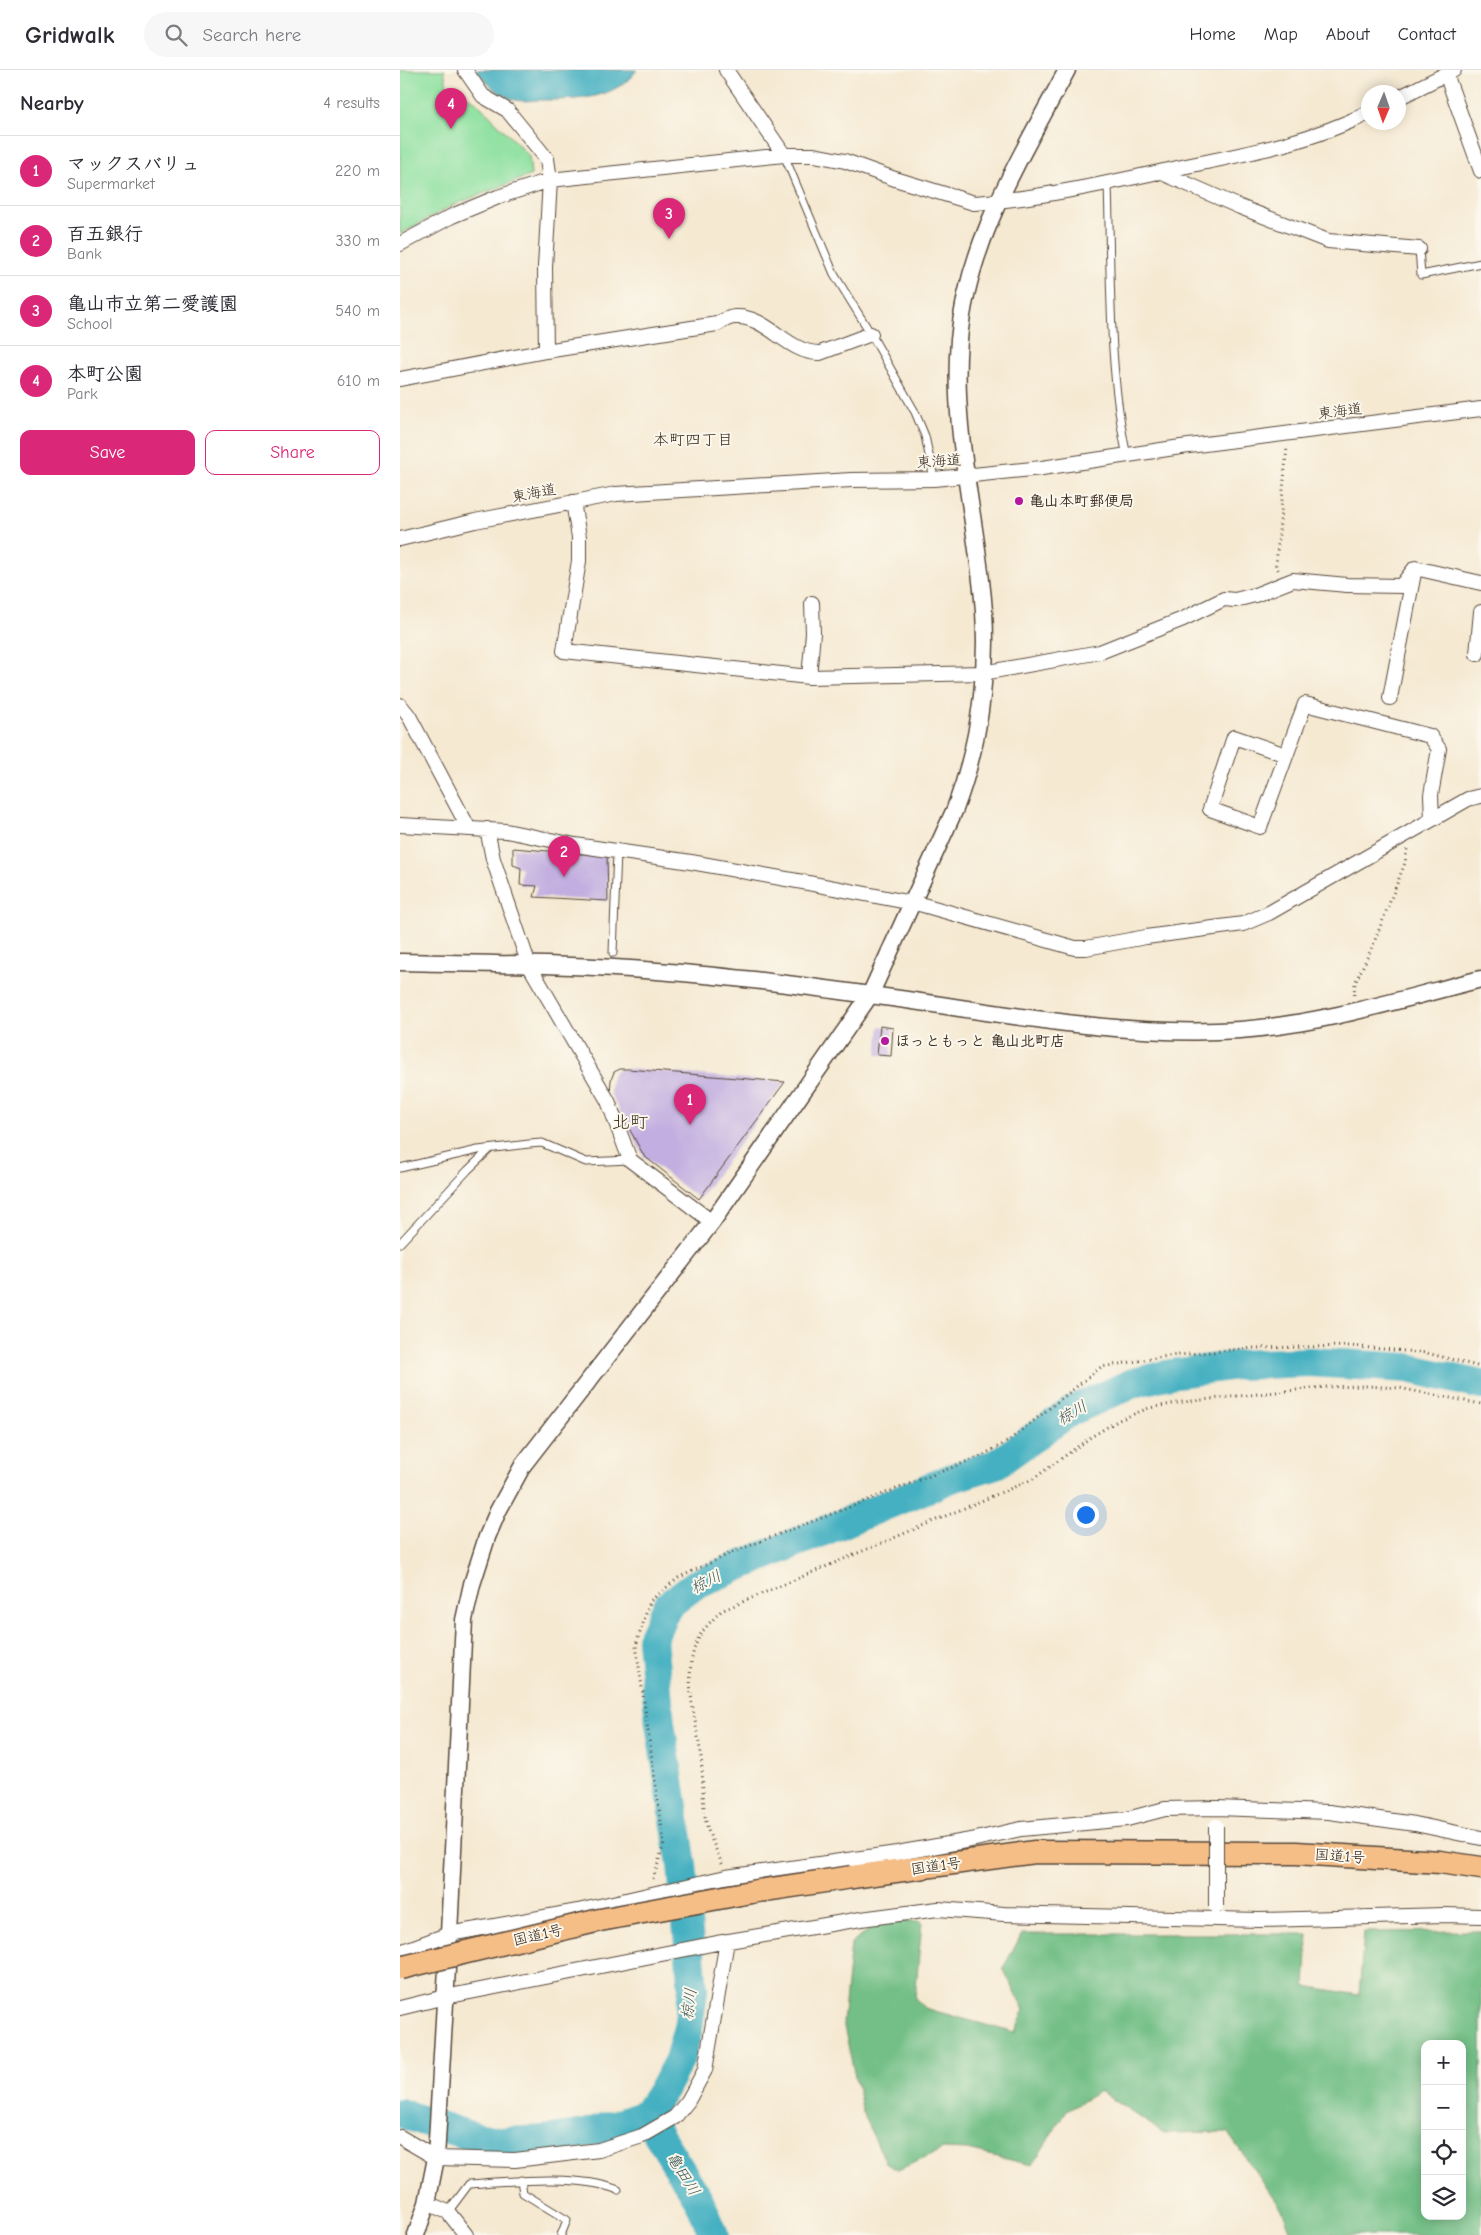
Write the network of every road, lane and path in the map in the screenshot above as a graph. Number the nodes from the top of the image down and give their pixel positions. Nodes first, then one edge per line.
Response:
1 (465, 70) edge
2 (726, 70) edge
3 (1067, 70) edge
4 (1450, 72) edge
5 (1406, 94) edge
6 (1361, 116) edge
7 (784, 155) junction
8 (1481, 171) edge
9 (1160, 172) junction
10 (550, 180) junction
11 (1108, 184) junction
12 (999, 201) junction
13 (400, 244) edge
14 (1419, 249) joint
15 (1481, 263) edge
16 (871, 334) junction
17 (546, 351) junction
18 (400, 379) edge
19 (1481, 409) edge
20 (1288, 434) junction
21 (1127, 456) junction
22 (965, 476) junction
23 (934, 479) junction
24 (573, 502) junction
25 (400, 539) edge
26 (1415, 568) junction
27 (1481, 583) edge
28 (1282, 585) junction
29 (812, 603) dead end
30 (1481, 612) edge
31 (1477, 654) dead end
32 (983, 673) junction
33 (809, 677) junction
34 (1390, 698) dead end
35 (400, 705) edge
36 (1286, 755) junction
37 (1481, 796) edge
38 (1432, 819) junction
39 (400, 825) edge
40 (468, 827) junction
41 (486, 829) junction
42 (1410, 831) junction
43 (617, 851) junction
44 (910, 903) junction
45 (613, 953) dead end
46 (400, 962) edge
47 (529, 965) junction
48 (1481, 979) edge
49 (870, 995) junction
50 (1353, 1011) junction
51 (489, 1150) junction
52 (630, 1160) junction
53 (400, 1168) edge
54 (712, 1222) junction
55 (400, 1243) edge
56 (1481, 1367) edge
57 (1481, 1404) edge
58 (1217, 1808) junction
59 (1481, 1838) edge
60 (1481, 1868) edge
61 (726, 1877) junction
62 (648, 1893) junction
63 (1216, 1912) junction
64 (1481, 1916) edge
65 (449, 1934) junction
66 (722, 1942) junction
67 (400, 1952) edge
68 (400, 1968) edge
69 (446, 1997) junction
70 (400, 2008) edge
71 (400, 2137) edge
72 (436, 2158) junction
73 (521, 2180) junction
74 (618, 2190) dead end
75 (427, 2203) junction
76 (448, 2212) junction
77 (416, 2235) edge
78 (466, 2235) edge
79 (561, 2235) edge

1 - 10 street
2 - 7 street
3 - 12 street
4 - 5 street
4 - 8 street
6 - 9 street
7 - 10 street
7 - 12 street
7 - 16 lane
9 - 11 street
9 - 14 street
10 - 13 street
10 - 17 street
11 - 12 street
11 - 21 lane
12 - 22 street
14 - 15 lane
16 - 17 street
16 - 23 lane
17 - 18 street
19 - 20 street, 東海道
20 - 21 street, 東海道
20 - 28 path
21 - 22 street, 東海道
22 - 23 street, 東海道
22 - 32 street
23 - 24 street, 東海道
24 - 25 street, 東海道
24 - 33 street
26 - 27 street
26 - 28 street
26 - 34 street
28 - 32 street
29 - 33 street
30 - 31 street
32 - 33 street
32 - 44 street
35 - 40 street
36 - 36 street
36 - 38 street
37 - 38 street
38 - 42 street
39 - 40 street
40 - 41 street
41 - 43 street
41 - 47 street
42 - 44 street
42 - 50 path
43 - 44 street
43 - 45 lane
44 - 49 street
46 - 47 street
47 - 49 street
47 - 52 street
48 - 50 street
49 - 50 street
49 - 54 street
51 - 52 lane
51 - 53 lane
51 - 55 lane
52 - 54 street
54 - 65 street
56 - 62 path
57 - 61 path
58 - 59 street
58 - 61 street
58 - 63 street, bridge
60 - 68 highway, 国道1号, bridge
61 - 62 street
62 - 65 street
63 - 64 street
63 - 66 street
65 - 67 street
65 - 69 street
66 - 69 street
66 - 72 street
69 - 70 street
69 - 72 street
71 - 72 street
72 - 75 street
73 - 74 lane
73 - 76 lane
73 - 79 lane
75 - 76 street
75 - 77 street
76 - 78 street

